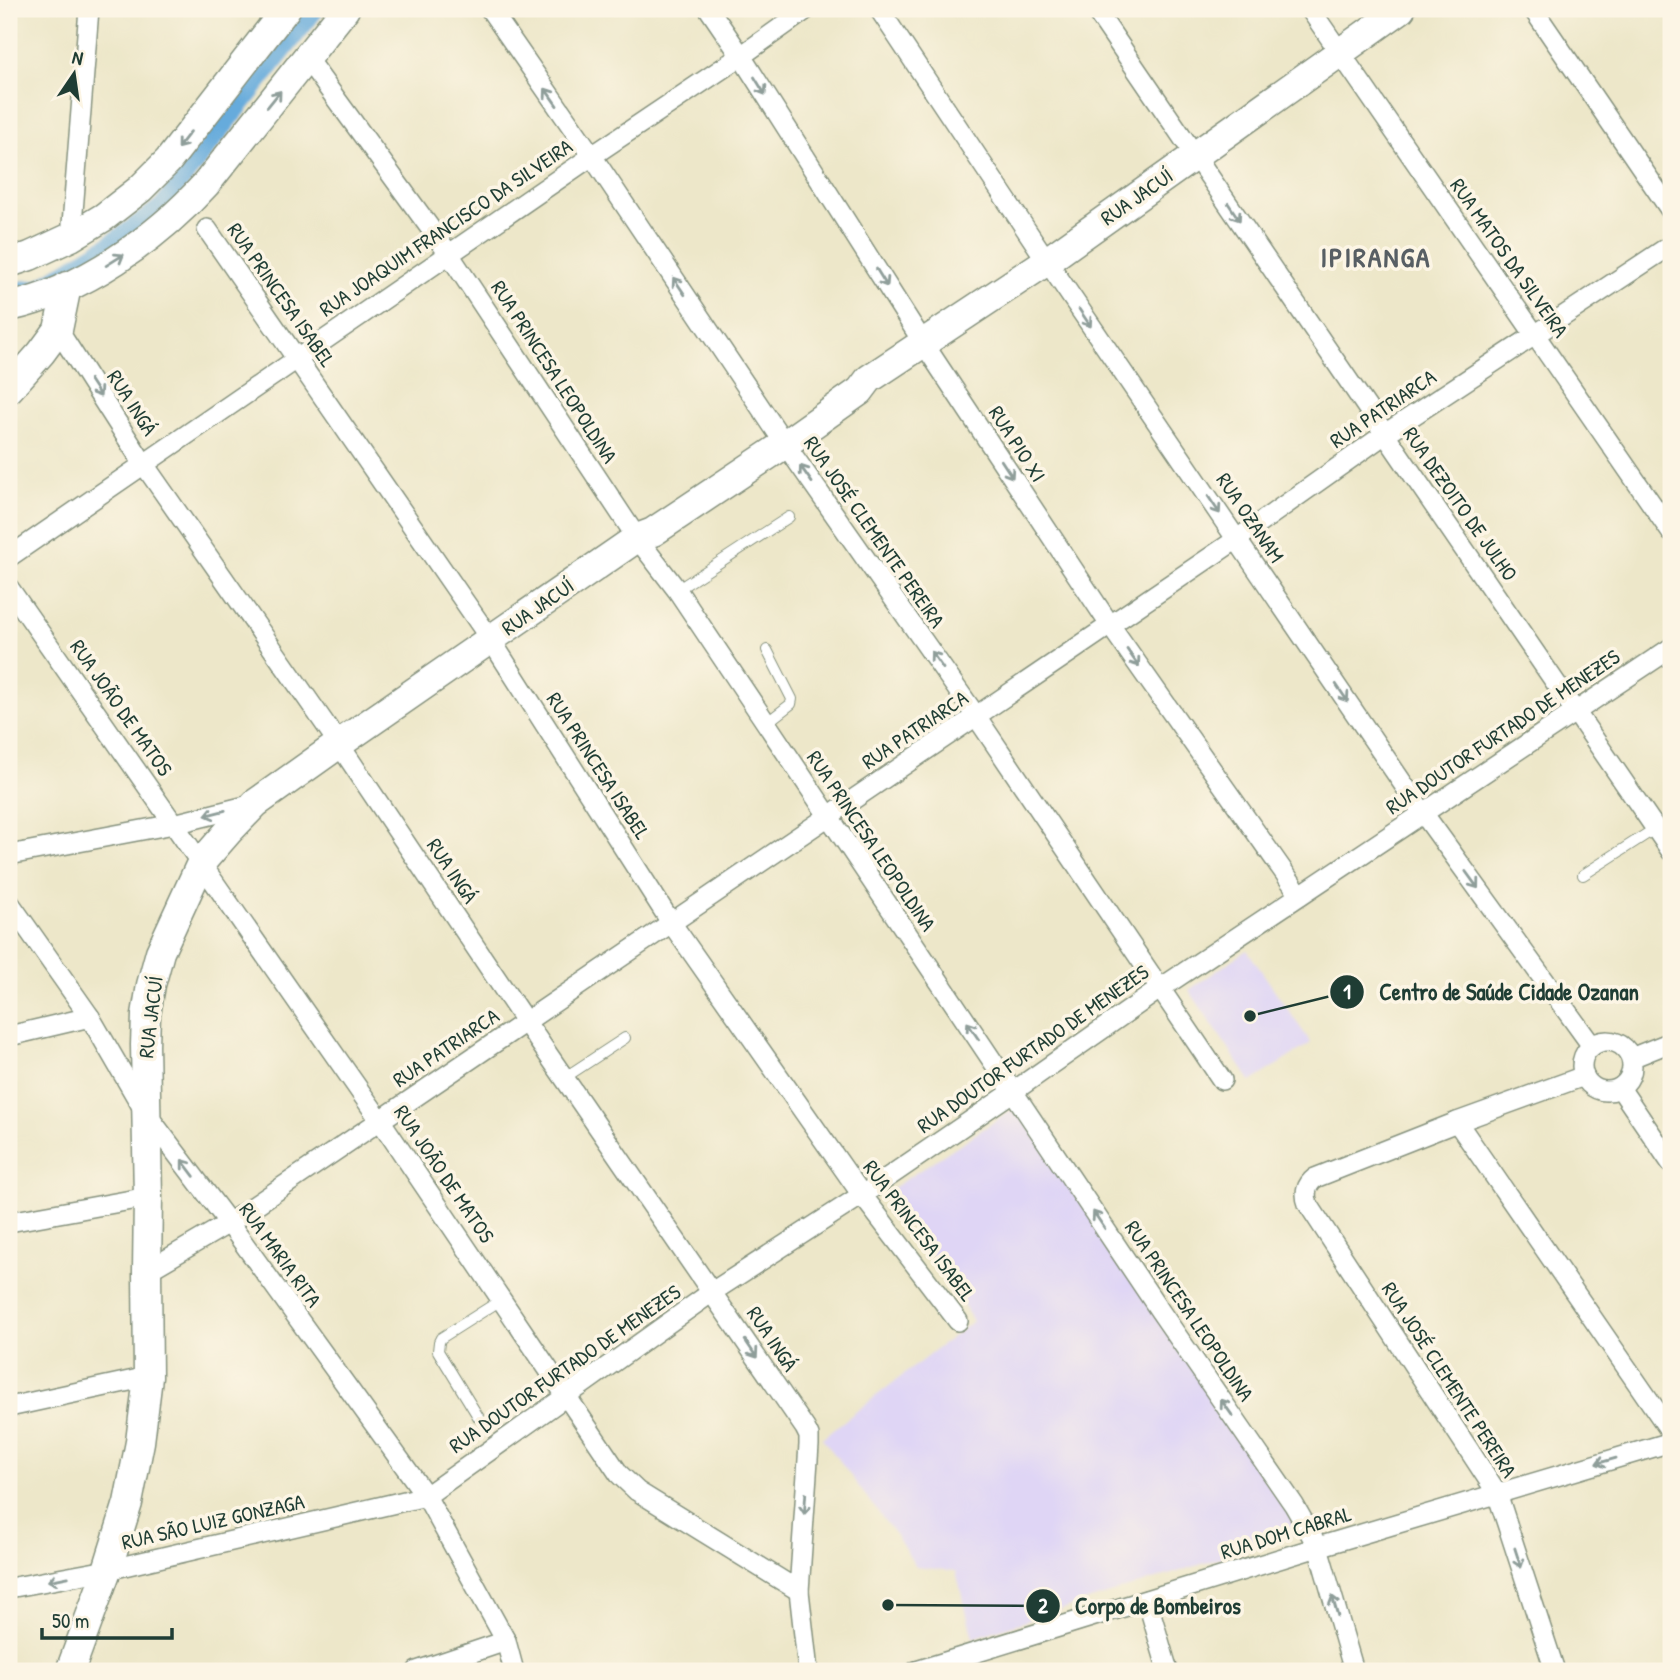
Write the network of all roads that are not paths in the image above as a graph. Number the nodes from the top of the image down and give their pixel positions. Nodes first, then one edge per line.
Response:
1 (89, 9) edge
2 (345, 9) edge
3 (490, 9) edge
4 (709, 9) edge
5 (807, 9) edge
6 (879, 9) edge
7 (1095, 9) edge
8 (1310, 9) edge
9 (1401, 9) edge
10 (1533, 9) edge
11 (284, 10) edge
12 (1339, 51) junction
13 (741, 56) junction
14 (307, 59) junction
15 (592, 156) junction
16 (1196, 156) junction
17 (1671, 211) edge
18 (207, 229) dead end
19 (71, 237) junction
20 (1671, 245) edge
21 (449, 254) junction
22 (1047, 261) junction
23 (9, 263) edge
24 (67, 286) junction
25 (9, 307) edge
26 (58, 330) junction
27 (1535, 335) junction
28 (924, 344) junction
29 (297, 359) junction
30 (9, 389) edge
31 (1385, 434) junction
32 (781, 437) junction
33 (143, 463) junction
34 (789, 517) dead end
35 (1671, 532) edge
36 (637, 538) junction
37 (1237, 539) junction
38 (9, 557) edge
39 (9, 588) edge
40 (677, 590) junction
41 (1110, 625) junction
42 (491, 640) junction
43 (1671, 648) edge
44 (767, 650) dead end
45 (1575, 711) junction
46 (976, 716) junction
47 (765, 724) junction
48 (339, 744) junction
49 (256, 803) junction
50 (1423, 813) junction
51 (827, 817) junction
52 (174, 824) junction
53 (1656, 828) junction
54 (1671, 850) edge
55 (9, 855) edge
56 (201, 863) junction
57 (1583, 875) dead end
58 (1300, 895) junction
59 (9, 902) edge
60 (672, 924) junction
61 (1161, 988) junction
62 (90, 1017) junction
63 (525, 1021) junction
64 (9, 1035) edge
65 (625, 1038) dead end
66 (1671, 1042) edge
67 (1592, 1046) junction
68 (1631, 1058) junction
69 (1584, 1076) junction
70 (564, 1078) junction
71 (1222, 1080) dead end
72 (1620, 1088) junction
73 (1014, 1091) junction
74 (145, 1112) junction
75 (380, 1120) junction
76 (1457, 1122) junction
77 (1671, 1163) edge
78 (862, 1195) junction
79 (148, 1198) junction
80 (9, 1222) edge
81 (229, 1223) junction
82 (147, 1270) junction
83 (712, 1292) junction
84 (501, 1300) junction
85 (958, 1321) dead end
86 (148, 1377) junction
87 (566, 1397) junction
88 (9, 1407) edge
89 (479, 1418) dead end
90 (1671, 1432) edge
91 (1671, 1442) edge
92 (1497, 1493) junction
93 (426, 1496) junction
94 (1318, 1547) junction
95 (107, 1570) junction
96 (9, 1588) edge
97 (799, 1591) junction
98 (1147, 1600) junction
99 (506, 1641) junction
100 (970, 1663) edge
101 (71, 1671) edge
102 (417, 1671) edge
103 (514, 1671) edge
104 (808, 1671) edge
105 (916, 1671) edge
106 (1168, 1671) edge
107 (1354, 1671) edge
108 (1555, 1671) edge

1 - 19 street
2 - 14 main road
15 -> 3 street, RUA JOSÉ CLEMENTE PEREIRA
4 - 13 street, RUA PIO XI
5 - 13 street, RUA JOAQUIM FRANCISCO DA SILVEIRA
6 - 22 street, RUA OZANAM
7 - 16 street, RUA DEZOITO DE JULHO
8 - 12 street, RUA MATOS DA SILVEIRA
9 - 12 main road, RUA JACUÍ
10 - 17 street
11 -> 19 main road
12 - 16 main road, RUA JACUÍ
12 - 27 street, RUA MATOS DA SILVEIRA
13 - 15 street, RUA JOAQUIM FRANCISCO DA SILVEIRA
13 -> 28 street, RUA PIO XI
14 - 21 street, RUA PRINCESA LEOPOLDINA
24 -> 14 main road
15 - 21 street, RUA JOAQUIM FRANCISCO DA SILVEIRA
32 -> 15 street, RUA JOSÉ CLEMENTE PEREIRA
16 - 22 main road, RUA JACUÍ
16 -> 31 street, RUA DEZOITO DE JULHO
18 - 29 street, RUA PRINCESA ISABEL
19 - 23 main road
20 - 27 street, RUA PATRIARCA
21 - 29 street, RUA JOAQUIM FRANCISCO DA SILVEIRA
21 - 36 street, RUA PRINCESA LEOPOLDINA
22 - 28 main road, RUA JACUÍ
22 -> 37 street, RUA OZANAM
24 - 25 main road
24 - 26 main road
26 - 30 main road
26 -> 33 street, RUA INGÁ
27 - 31 street, RUA PATRIARCA
27 - 35 street, RUA MATOS DA SILVEIRA
28 - 32 main road, RUA JACUÍ
28 -> 41 street, RUA PIO XI
29 - 33 street, RUA JOAQUIM FRANCISCO DA SILVEIRA
29 - 42 street, RUA PRINCESA ISABEL
31 - 37 street, RUA PATRIARCA
31 - 45 street, RUA DEZOITO DE JULHO
32 - 36 main road, RUA JACUÍ
46 -> 32 street, RUA JOSÉ CLEMENTE PEREIRA
33 - 38 street, RUA JOAQUIM FRANCISCO DA SILVEIRA
33 - 48 street, RUA INGÁ
34 - 40 lane
36 - 40 street, RUA PRINCESA LEOPOLDINA
36 - 42 main road, RUA JACUÍ
37 - 41 street, RUA PATRIARCA
37 -> 50 street, RUA OZANAM
39 - 52 street, RUA JOÃO DE MATOS
40 - 47 street, RUA PRINCESA LEOPOLDINA
41 - 46 street, RUA PATRIARCA
41 -> 58 street, RUA PIO XI
42 - 48 main road, RUA JACUÍ
42 - 60 street, RUA PRINCESA ISABEL
43 - 45 street, RUA DOUTOR FURTADO DE MENEZES
44 - 47 lane
45 - 50 street, RUA DOUTOR FURTADO DE MENEZES
45 - 53 street, RUA DEZOITO DE JULHO
46 - 51 street, RUA PATRIARCA
46 - 61 street, RUA JOSÉ CLEMENTE PEREIRA
47 - 51 street, RUA PRINCESA LEOPOLDINA
48 - 49 main road, RUA JACUÍ
48 - 63 street, RUA INGÁ
49 -> 52 street
49 - 56 main road, RUA JACUÍ
50 - 58 street, RUA DOUTOR FURTADO DE MENEZES
50 -> 67 street, RUA OZANAM
51 - 60 street, RUA PATRIARCA
73 -> 51 street, RUA PRINCESA LEOPOLDINA
52 - 55 street
52 - 56 street, RUA JOÃO DE MATOS
53 - 54 street, RUA DEZOITO DE JULHO
53 - 57 lane
56 - 74 main road, RUA JACUÍ
56 - 75 street, RUA JOÃO DE MATOS
58 - 61 street, RUA DOUTOR FURTADO DE MENEZES
59 - 62 street, RUA MARIA RITA
60 - 63 street, RUA PATRIARCA
60 - 78 street, RUA PRINCESA ISABEL
61 - 71 street, RUA JOSÉ CLEMENTE PEREIRA
61 - 73 street, RUA DOUTOR FURTADO DE MENEZES
62 - 64 street
62 - 74 street, RUA MARIA RITA
63 - 70 street, RUA INGÁ
63 - 75 street, RUA PATRIARCA
65 - 70 lane
66 - 68 street
67 - 68 street
67 - 69 street
68 - 72 street
69 - 72 street
69 - 76 street
70 - 83 street, RUA INGÁ
72 - 77 street
73 - 78 street, RUA DOUTOR FURTADO DE MENEZES
94 -> 73 street, RUA PRINCESA LEOPOLDINA
74 - 79 main road, RUA JACUÍ
81 -> 74 street, RUA MARIA RITA
75 - 81 street, RUA PATRIARCA
75 - 84 street, RUA JOÃO DE MATOS
76 - 90 street
76 - 92 street, RUA JOSÉ CLEMENTE PEREIRA
78 - 83 street, RUA DOUTOR FURTADO DE MENEZES
78 - 85 street, RUA PRINCESA ISABEL
79 - 80 street
79 - 82 main road, RUA JACUÍ
81 - 82 street, RUA PATRIARCA
81 - 93 street, RUA MARIA RITA
82 - 86 main road, RUA JACUÍ
83 - 87 street, RUA DOUTOR FURTADO DE MENEZES
83 -> 97 street, RUA INGÁ
84 - 87 street, RUA JOÃO DE MATOS
84 - 89 lane
86 - 88 street
86 - 95 main road, RUA JACUÍ
87 - 93 street, RUA DOUTOR FURTADO DE MENEZES
87 - 97 street, RUA JOÃO DE MATOS
91 -> 92 street, RUA DOM CABRAL
92 - 94 street, RUA DOM CABRAL
92 -> 108 street, RUA JOSÉ CLEMENTE PEREIRA
93 - 95 street, RUA SÃO LUIZ GONZAGA
93 - 99 street, RUA MARIA RITA
94 - 98 street, RUA DOM CABRAL
107 -> 94 street, RUA PRINCESA LEOPOLDINA
95 -> 96 street, RUA SÃO LUIZ GONZAGA
95 - 101 main road, RUA JACUÍ
97 - 104 street
98 - 100 street, RUA DOM CABRAL
98 - 106 street
99 - 102 street
99 - 103 street, RUA MARIA RITA
100 - 105 street, RUA DOM CABRAL

